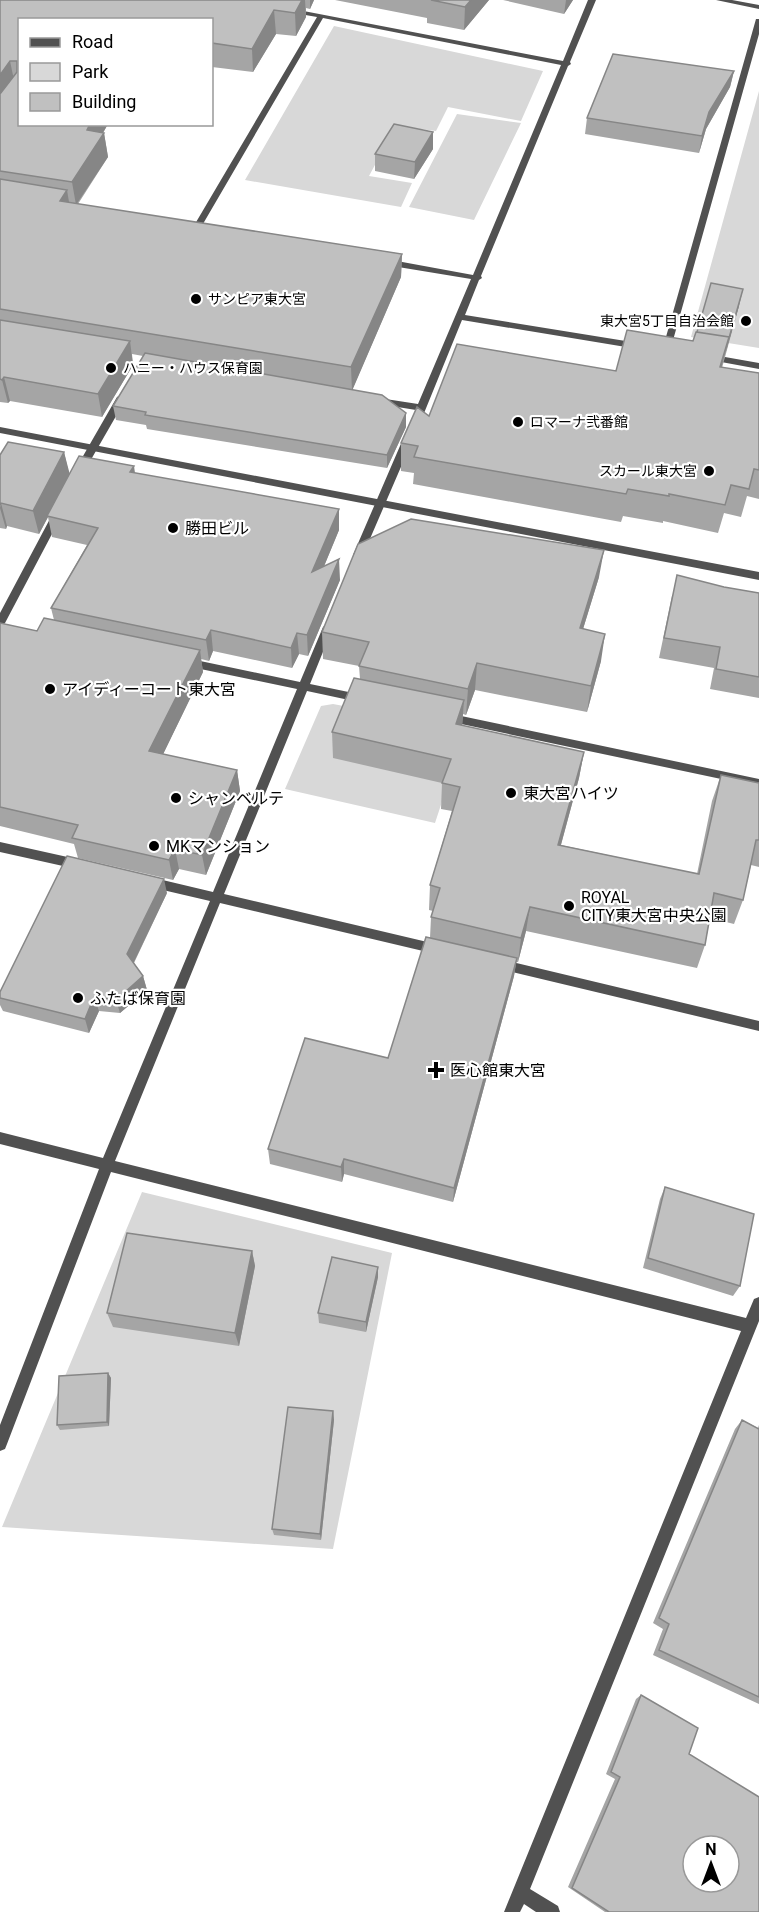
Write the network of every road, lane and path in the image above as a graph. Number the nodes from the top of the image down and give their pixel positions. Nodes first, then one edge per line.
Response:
1 (592, 0) edge
2 (720, 0) edge
3 (759, 7) edge
4 (287, 9) edge
5 (321, 16) junction
6 (759, 21) edge
7 (567, 64) junction
8 (184, 227) edge
9 (196, 229) junction
10 (208, 231) edge
11 (372, 260) edge
12 (478, 278) junction
13 (461, 317) junction
14 (643, 347) edge
15 (655, 349) edge
16 (666, 351) junction
17 (678, 352) edge
18 (701, 356) edge
19 (759, 366) edge
20 (126, 390) edge
21 (364, 398) edge
22 (422, 408) junction
23 (0, 430) edge
24 (92, 447) junction
25 (76, 478) edge
26 (379, 504) junction
27 (60, 509) edge
28 (352, 569) edge
29 (759, 576) edge
30 (334, 612) edge
31 (0, 623) edge
32 (12, 626) edge
33 (175, 660) edge
34 (304, 687) junction
35 (374, 702) edge
36 (432, 714) edge
37 (759, 783) edge
38 (0, 847) edge
39 (91, 868) edge
40 (137, 879) edge
41 (217, 897) junction
42 (448, 952) edge
43 (482, 960) edge
44 (759, 1026) edge
45 (0, 1138) edge
46 (107, 1165) junction
47 (759, 1304) edge
48 (750, 1326) junction
49 (0, 1444) edge
50 (520, 1892) junction
51 (512, 1912) edge
52 (552, 1912) edge

1 - 7 street
2 - 3 street
4 - 5 street
5 - 7 street
5 - 9 street
6 - 16 street
7 - 12 street
8 - 9 street
9 - 10 street
11 - 12 street
12 - 13 street
13 - 14 street
13 - 22 street
15 - 16 street
16 - 17 street
18 - 19 street
20 - 24 street
21 - 22 street
22 - 26 street
23 - 24 street
24 - 25 street
24 - 26 street
26 - 28 street
26 - 29 street
27 - 31 street
30 - 34 street
31 - 32 street
33 - 34 street
34 - 35 street
34 - 41 street
36 - 37 street
38 - 39 street
40 - 41 street
41 - 42 street
41 - 46 street
43 - 44 street
45 - 46 street
46 - 48 street
46 - 49 street
47 - 48 street
48 - 50 street
50 - 51 street
50 - 52 street

